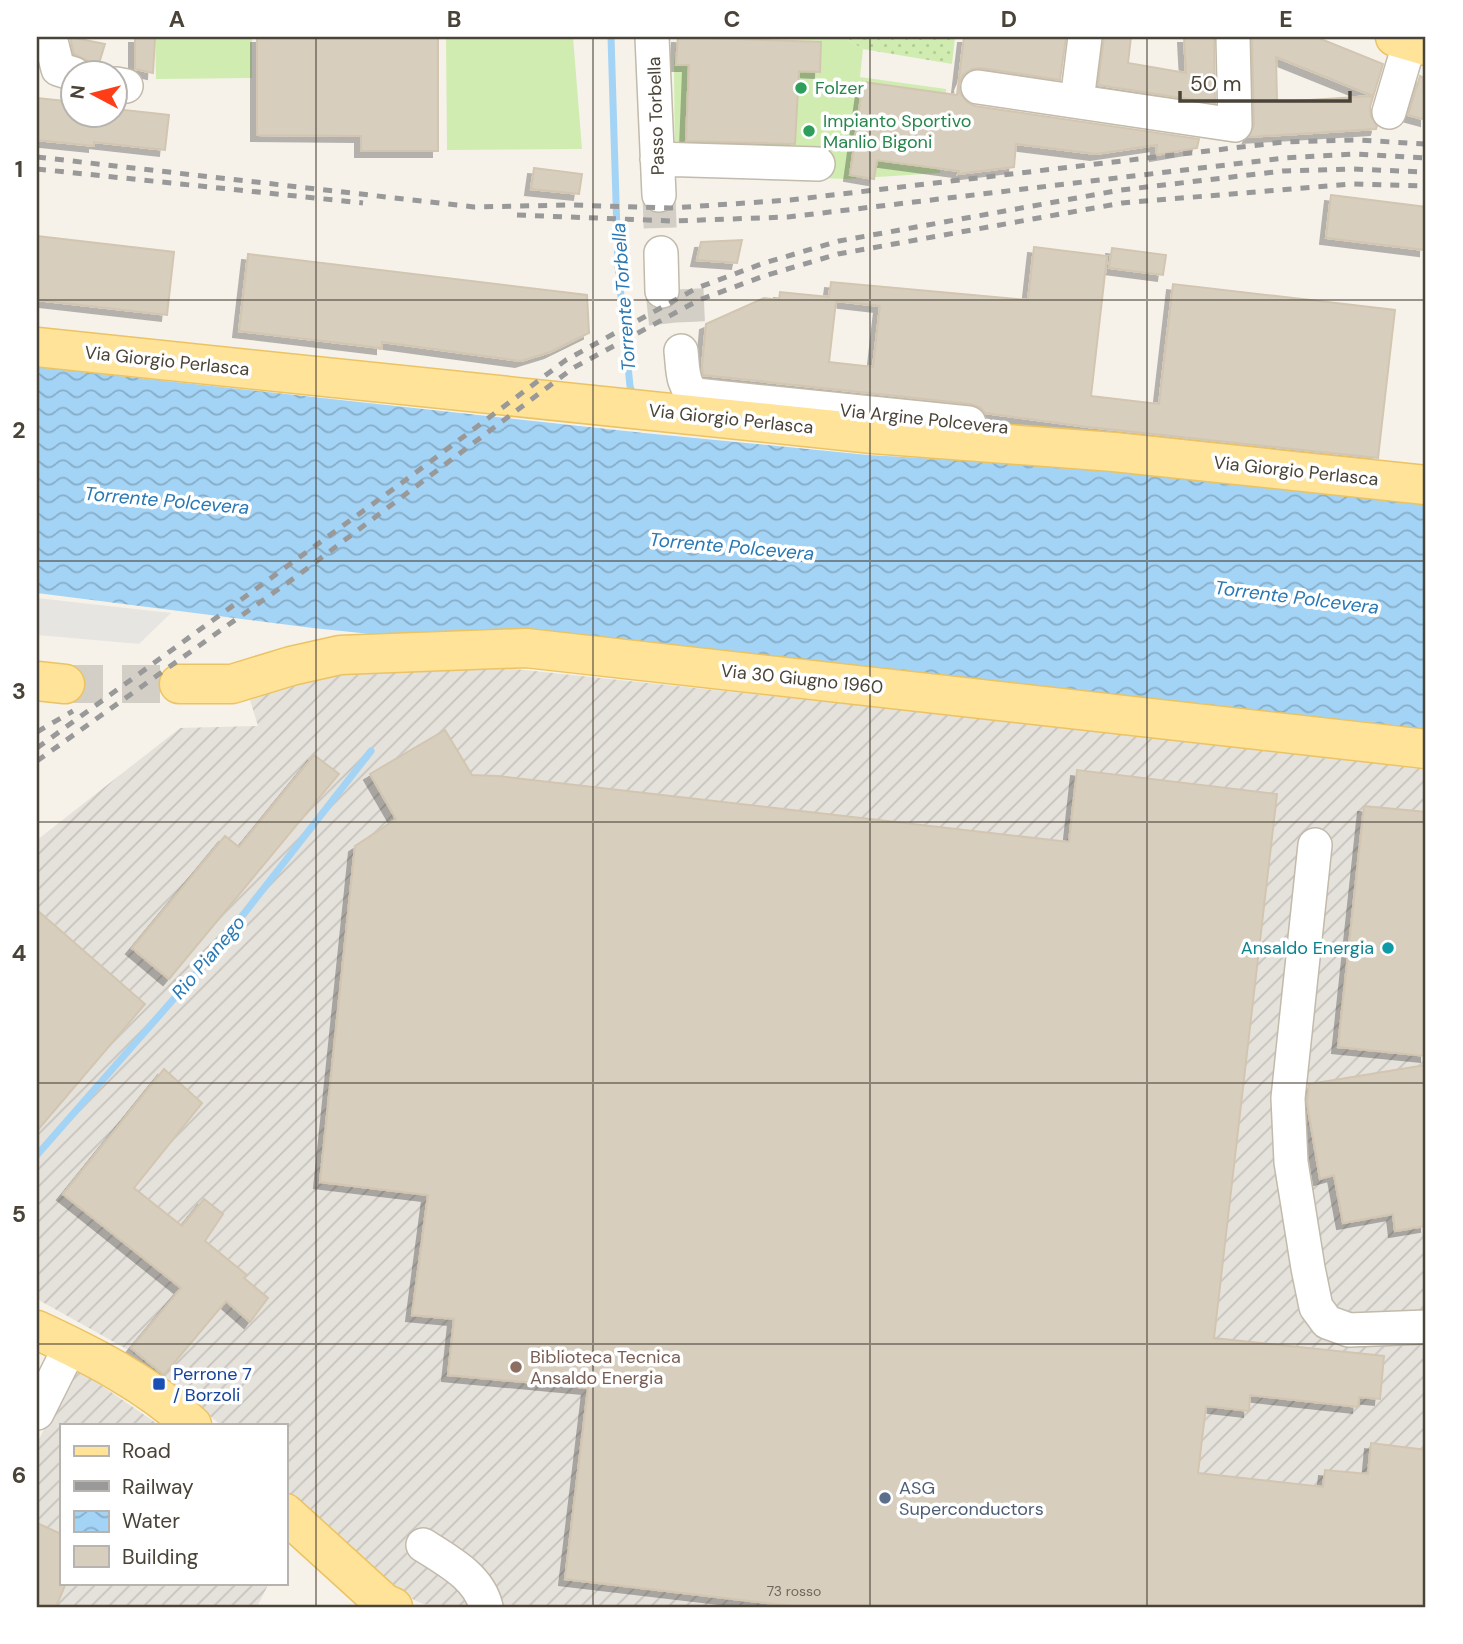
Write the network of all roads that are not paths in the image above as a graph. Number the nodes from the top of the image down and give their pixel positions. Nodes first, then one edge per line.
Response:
1 (50, 37) edge
2 (652, 37) edge
3 (1085, 37) edge
4 (1233, 37) edge
5 (1410, 41) edge
6 (60, 70) edge
7 (978, 87) dead end
8 (1077, 101) junction
9 (1389, 112) dead end
10 (657, 159) junction
11 (818, 164) dead end
12 (659, 195) tunnel mouth
13 (37, 323) edge
14 (679, 341) tunnel mouth
15 (37, 347) edge
16 (264, 371) junction
17 (1114, 452) junction
18 (1426, 485) edge
19 (179, 684) tunnel mouth
20 (1426, 750) edge
21 (1315, 845) dead end
22 (1426, 1327) edge
23 (54, 1338) edge
24 (37, 1413) edge
25 (191, 1424) edge
26 (287, 1515) edge
27 (423, 1545) dead end
28 (393, 1607) edge
29 (486, 1607) edge

1 - 6 street
2 - 10 street, Passo Torbella
3 - 8 street
4 - 8 street
5 - 9 street
7 - 8 street
10 - 11 street
10 - 12 street, Passo Torbella
13 - 16 main road
14 - 17 street, Via Argine Polcevera
15 - 16 main road, Via Giorgio Perlasca
16 - 17 main road, Via Giorgio Perlasca
17 - 18 main road, Via Giorgio Perlasca
19 - 20 main road, Via 30 Giugno 1960
21 - 22 street
23 - 24 street
23 - 25 main road
26 - 28 main road
27 - 29 street

